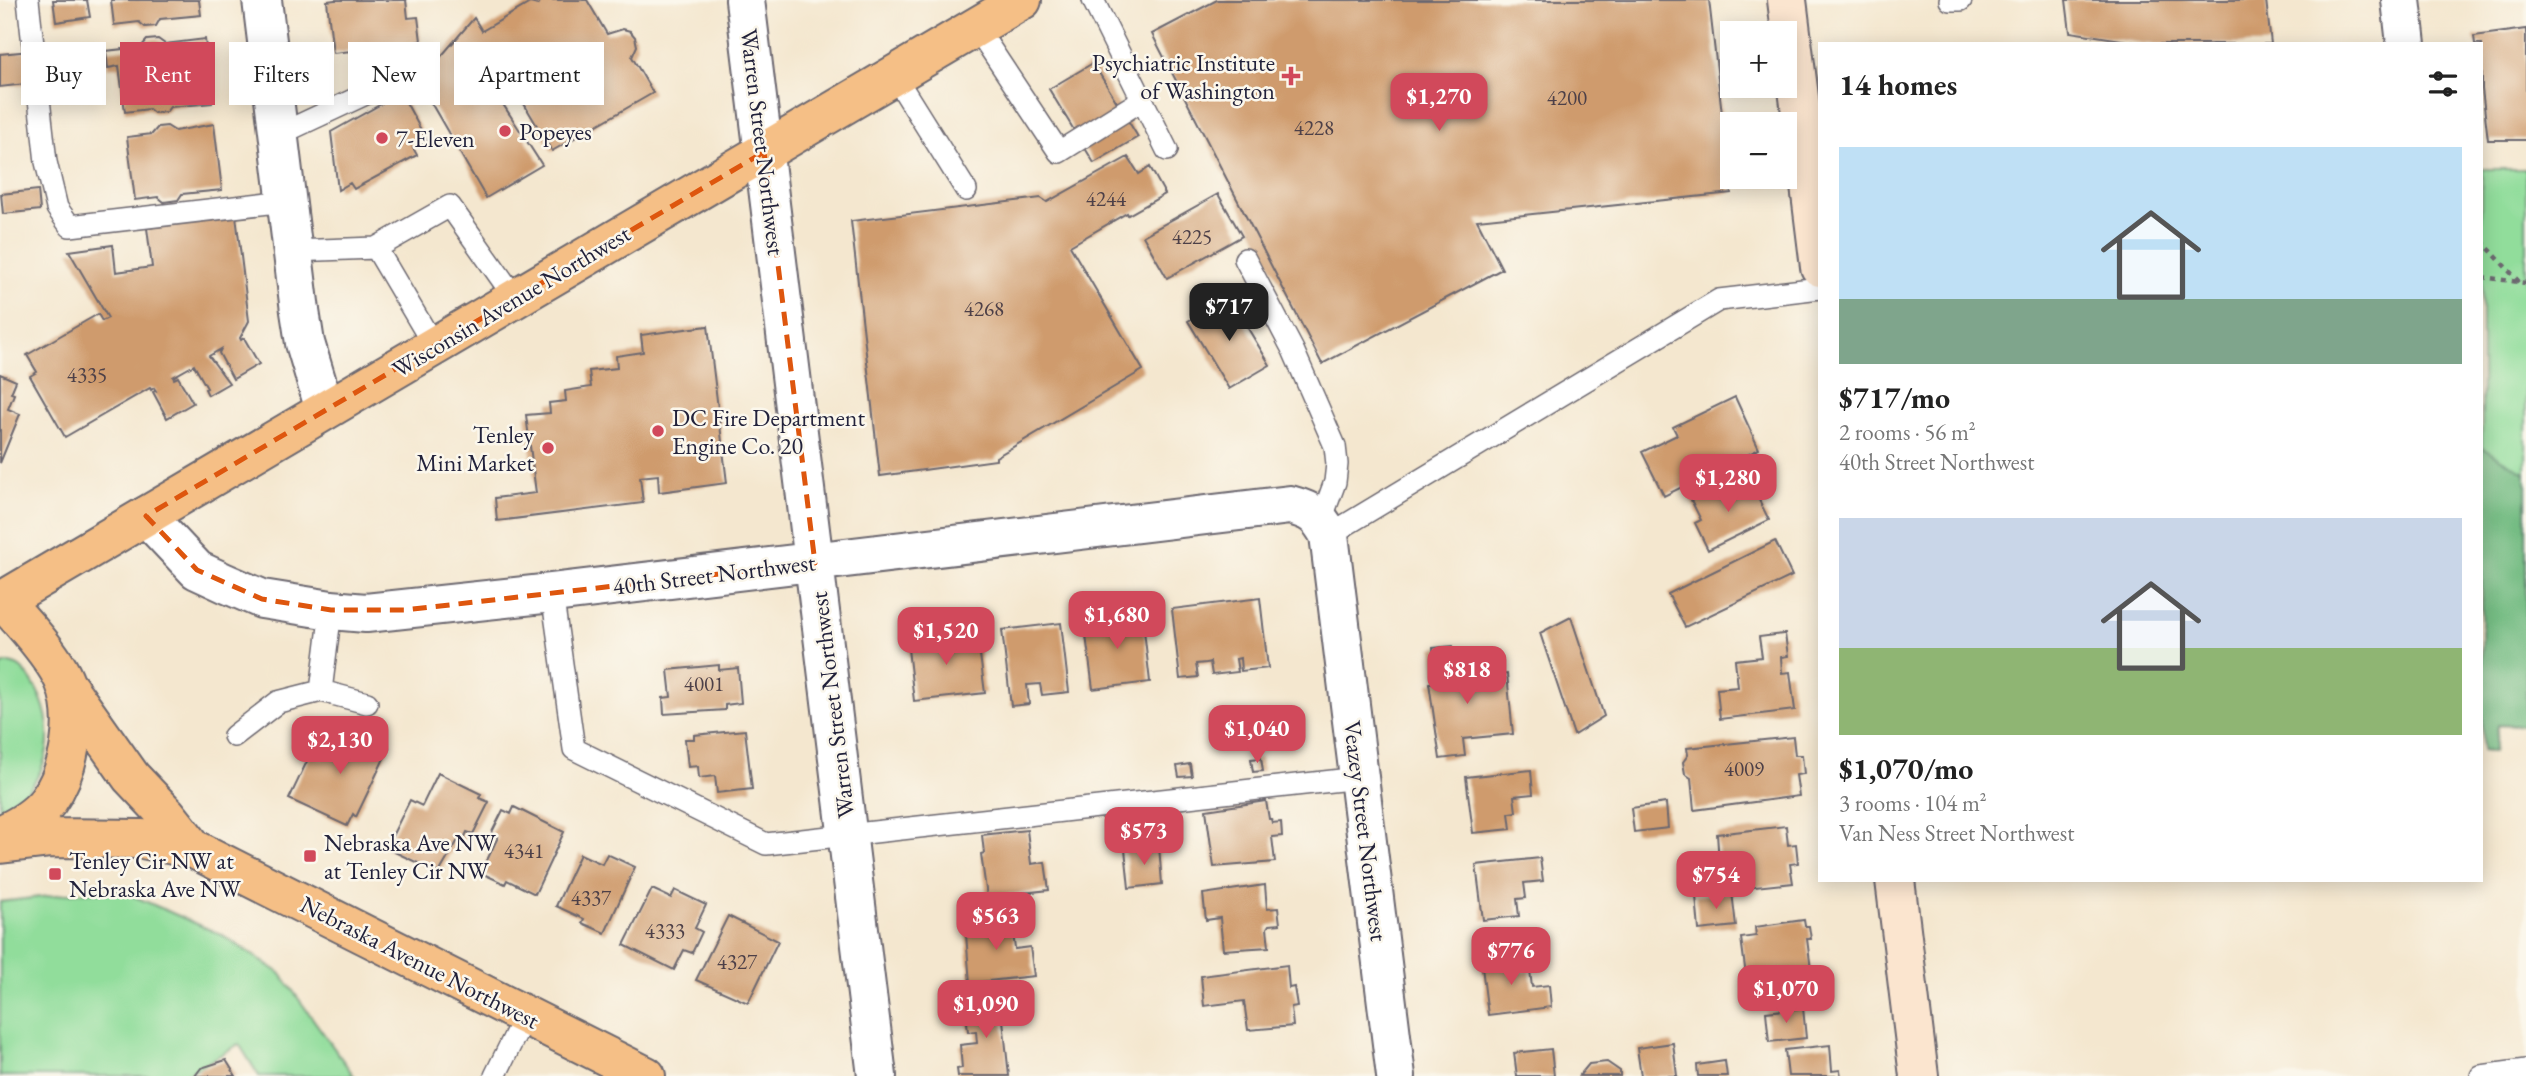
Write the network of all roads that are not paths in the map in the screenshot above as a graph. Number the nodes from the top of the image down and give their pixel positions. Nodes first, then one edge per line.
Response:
1 (28, 0) edge
2 (262, 0) edge
3 (745, 0) edge
4 (1022, 0) edge
5 (1093, 0) edge
6 (1787, 0) edge
7 (1950, 0) edge
8 (1961, 0) edge
9 (2401, 0) edge
10 (976, 27) junction
11 (2406, 42) edge
12 (894, 75) junction
13 (1809, 80) edge
14 (1142, 100) junction
15 (348, 102) edge
16 (278, 135) junction
17 (1167, 150) dead end
18 (764, 152) junction
19 (966, 190) dead end
20 (286, 201) junction
21 (1818, 233) edge
22 (376, 248) junction
23 (292, 251) junction
24 (1245, 259) dead end
25 (1818, 288) edge
26 (515, 298) junction
27 (434, 346) junction
28 (326, 411) junction
29 (146, 516) junction
30 (1319, 522) junction
31 (815, 563) junction
32 (552, 593) junction
33 (1, 601) edge
34 (331, 610) junction
35 (65, 683) junction
36 (321, 691) junction
37 (367, 703) dead end
38 (234, 736) dead end
39 (1359, 778) junction
40 (848, 834) junction
41 (0, 835) edge
42 (0, 844) edge
43 (194, 849) junction
44 (1895, 882) edge
45 (525, 1015) junction
46 (2526, 1070) edge
47 (495, 1076) edge
48 (646, 1076) edge
49 (877, 1076) edge
50 (1396, 1076) edge
51 (1919, 1076) edge
52 (2481, 1076) edge

1 - 20 lane
2 - 16 street
3 - 18 street, Warren Street Northwest
4 - 10 main road, Wisconsin Avenue Northwest
5 - 14 lane
6 - 13 main road
7 - 8 lane
9 - 11 street
10 - 12 main road, Wisconsin Avenue Northwest
10 - 14 lane
12 - 18 main road, Wisconsin Avenue Northwest
12 - 19 lane
13 - 21 main road
14 - 17 lane
15 - 16 lane
16 - 20 street
18 - 26 main road, Wisconsin Avenue Northwest
18 - 31 street, Warren Street Northwest
20 - 23 street
22 - 23 lane
22 - 26 lane
22 - 27 lane
23 - 28 street
24 - 30 lane
25 - 30 lane
26 - 27 main road, Wisconsin Avenue Northwest
27 - 28 main road, Wisconsin Avenue Northwest
28 - 29 main road, Wisconsin Avenue Northwest
29 - 33 main road, Wisconsin Avenue Northwest
29 - 34 street, 40th Street Northwest
30 - 31 street, 40th Street Northwest
30 - 39 street, Veazey Street Northwest
31 - 32 street, 40th Street Northwest
31 - 40 street, Warren Street Northwest
32 - 34 street, 40th Street Northwest
32 - 40 lane
33 - 35 main road, Nebraska Avenue Northwest
34 - 36 lane
35 - 41 main road
35 - 43 main road, Nebraska Avenue Northwest
36 - 37 lane
36 - 38 lane
39 - 40 lane
39 - 50 street, Veazey Street Northwest
40 - 49 street, Warren Street Northwest
42 - 43 main road, Nebraska Avenue Northwest
43 - 45 main road, Nebraska Avenue Northwest
44 - 51 main road
45 - 47 lane
45 - 48 main road, Nebraska Avenue Northwest
46 - 52 lane

